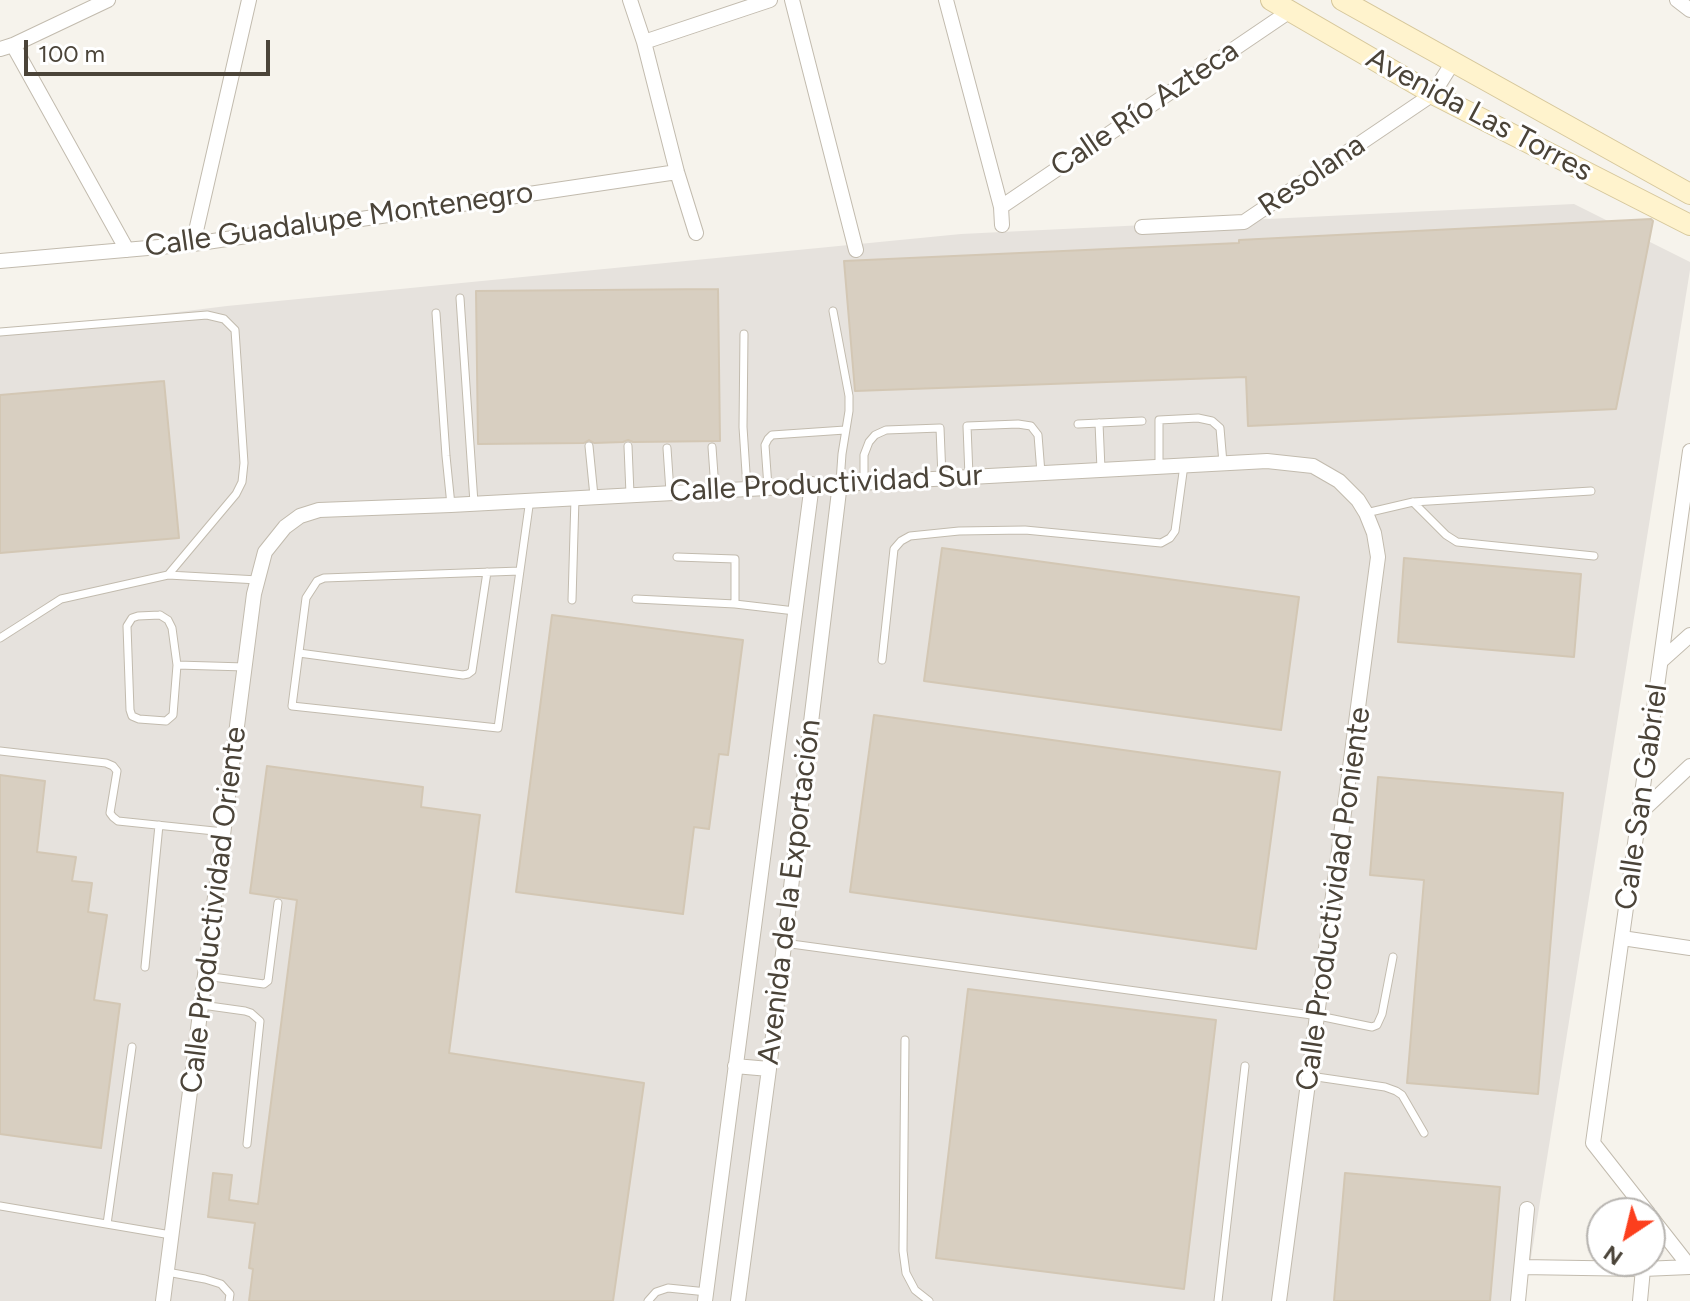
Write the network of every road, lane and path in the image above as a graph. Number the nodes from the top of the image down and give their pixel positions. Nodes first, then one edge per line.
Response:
1 (108, 0) edge
2 (249, 0) edge
3 (630, 0) edge
4 (770, 0) edge
5 (792, 0) edge
6 (946, 0) edge
7 (1271, 0) edge
8 (1342, 0) edge
9 (1677, 0) edge
10 (1690, 10) edge
11 (1290, 11) junction
12 (644, 42) junction
13 (5, 47) edge
14 (1453, 62) junction
15 (1433, 94) junction
16 (677, 172) junction
17 (1690, 194) edge
18 (1001, 207) junction
19 (1002, 225) dead end
20 (1690, 225) edge
21 (1142, 227) dead end
22 (696, 233) dead end
23 (193, 244) junction
24 (127, 250) junction
25 (856, 250) dead end
26 (0, 261) edge
27 (460, 298) dead end
28 (833, 311) dead end
29 (436, 313) dead end
30 (0, 332) edge
31 (744, 334) dead end
32 (1142, 421) dead end
33 (1099, 423) junction
34 (1078, 424) dead end
35 (845, 430) junction
36 (589, 446) dead end
37 (628, 446) dead end
38 (712, 447) dead end
39 (667, 448) dead end
40 (1690, 451) edge
41 (1223, 463) junction
42 (1184, 465) junction
43 (1159, 466) junction
44 (1101, 469) junction
45 (1041, 473) junction
46 (969, 476) junction
47 (942, 477) junction
48 (864, 482) junction
49 (840, 483) junction
50 (812, 484) junction
51 (768, 487) junction
52 (747, 488) junction
53 (715, 489) junction
54 (1591, 491) dead end
55 (670, 492) junction
56 (630, 494) junction
57 (594, 496) junction
58 (575, 497) junction
59 (530, 499) junction
60 (1413, 502) junction
61 (474, 503) junction
62 (451, 505) junction
63 (1362, 506) junction
64 (285, 527) joint
65 (1594, 556) dead end
66 (677, 557) dead end
67 (520, 571) junction
68 (487, 572) junction
69 (168, 575) junction
70 (258, 580) junction
71 (636, 599) dead end
72 (572, 600) dead end
73 (735, 604) junction
74 (795, 611) junction
75 (1690, 635) edge
76 (0, 638) edge
77 (299, 653) junction
78 (882, 660) dead end
79 (1661, 661) junction
80 (177, 665) junction
81 (245, 667) junction
82 (0, 751) edge
83 (1690, 766) edge
84 (1640, 813) junction
85 (159, 825) junction
86 (224, 832) junction
87 (278, 903) dead end
88 (1622, 938) junction
89 (784, 943) junction
90 (1690, 948) edge
91 (1393, 957) dead end
92 (145, 967) dead end
93 (205, 976) junction
94 (202, 1005) junction
95 (1319, 1016) junction
96 (905, 1040) dead end
97 (132, 1047) dead end
98 (735, 1066) junction
99 (1245, 1066) dead end
100 (769, 1069) junction
101 (1310, 1076) junction
102 (1424, 1133) dead end
103 (247, 1144) dead end
104 (1636, 1197) edge
105 (0, 1206) edge
106 (1527, 1209) dead end
107 (107, 1224) junction
108 (173, 1235) junction
109 (1666, 1236) edge
110 (1522, 1267) junction
111 (1690, 1267) edge
112 (1586, 1268) edge
113 (1666, 1268) edge
114 (167, 1272) junction
115 (1642, 1277) edge
116 (706, 1296) edge
117 (163, 1301) edge
118 (229, 1301) edge
119 (648, 1301) edge
120 (738, 1301) edge
121 (929, 1301) edge
122 (1218, 1301) edge
123 (1279, 1301) edge
124 (1518, 1301) edge
125 (1640, 1301) edge

1 - 13 street
2 - 23 street
3 - 12 street
4 - 12 street
5 - 25 street
6 - 18 street
7 - 11 street, Avenida Las Torres
8 - 14 street, Avenida Las Torres
9 - 10 street
11 - 15 street, Avenida Las Torres
11 - 18 street, Calle Río Azteca
12 - 16 street
13 - 24 street
14 - 15 street, Resolana
14 - 17 street, Avenida Las Torres
15 - 20 street, Avenida Las Torres
15 - 21 street, Resolana
16 - 22 street
16 - 23 street, Calle Guadalupe Montenegro
18 - 19 street
23 - 24 street, Calle Guadalupe Montenegro
24 - 26 street, Calle Guadalupe Montenegro
27 - 61 lane
28 - 35 lane
29 - 62 lane
30 - 69 lane
31 - 52 lane
32 - 33 lane
33 - 34 lane
33 - 44 lane
35 - 49 lane
35 - 51 lane
36 - 57 lane
37 - 56 lane
38 - 53 lane
39 - 55 lane
40 - 79 street, Calle San Gabriel
41 - 42 street, Calle Productividad Sur
41 - 43 lane
41 - 63 street, Calle Productividad Sur
42 - 43 street, Calle Productividad Sur
42 - 78 lane
43 - 44 street, Calle Productividad Sur
44 - 45 street, Calle Productividad Sur
45 - 46 street, Calle Productividad Sur
45 - 46 lane
46 - 47 street, Calle Productividad Sur
47 - 48 street, Calle Productividad Sur
47 - 48 lane
48 - 49 street, Calle Productividad Sur
49 - 50 street, Calle Productividad Sur
49 - 89 street, Avenida de la Exportación
50 - 51 street, Calle Productividad Sur
50 - 74 street, Avenida de la Exportación
51 - 52 street, Calle Productividad Sur
52 - 53 street, Calle Productividad Sur
53 - 55 street, Calle Productividad Sur
54 - 60 lane
55 - 56 street, Calle Productividad Sur
56 - 57 street, Calle Productividad Sur
57 - 58 street, Calle Productividad Sur
58 - 59 street, Calle Productividad Sur
58 - 72 lane
59 - 61 street, Calle Productividad Sur
59 - 67 lane
60 - 63 lane
60 - 65 lane
61 - 62 street, Calle Productividad Sur
62 - 64 street, Calle Productividad Sur
63 - 95 street, Calle Productividad Poniente
64 - 70 street, Calle Productividad Oriente
66 - 73 lane
67 - 68 lane
67 - 77 lane
68 - 77 lane
68 - 77 lane
69 - 70 lane
69 - 76 lane
70 - 81 street, Calle Productividad Oriente
71 - 73 lane
73 - 74 lane
74 - 98 street, Avenida de la Exportación
75 - 79 street
79 - 84 street, Calle San Gabriel
80 - 80 lane
80 - 81 lane
81 - 86 street, Calle Productividad Oriente
82 - 85 lane
83 - 84 street
84 - 88 street, Calle San Gabriel
85 - 86 lane
85 - 92 lane
86 - 93 street, Calle Productividad Oriente
87 - 93 lane
88 - 90 street
88 - 104 street, Calle San Gabriel
89 - 95 lane
89 - 100 street, Avenida de la Exportación
91 - 95 lane
93 - 94 street, Calle Productividad Oriente
94 - 103 lane
94 - 108 street, Calle Productividad Oriente
95 - 101 street, Calle Productividad Poniente
96 - 121 lane
97 - 107 lane
98 - 100 street
98 - 116 street, Avenida de la Exportación
99 - 122 lane
100 - 120 street, Avenida de la Exportación
101 - 102 lane
101 - 123 street, Calle Productividad Poniente
105 - 107 lane
106 - 110 street
107 - 108 lane
108 - 114 street, Calle Productividad Oriente
109 - 111 street
110 - 112 street
110 - 124 street
111 - 113 street
114 - 117 street, Calle Productividad Oriente
114 - 118 lane
115 - 125 street
116 - 119 lane

